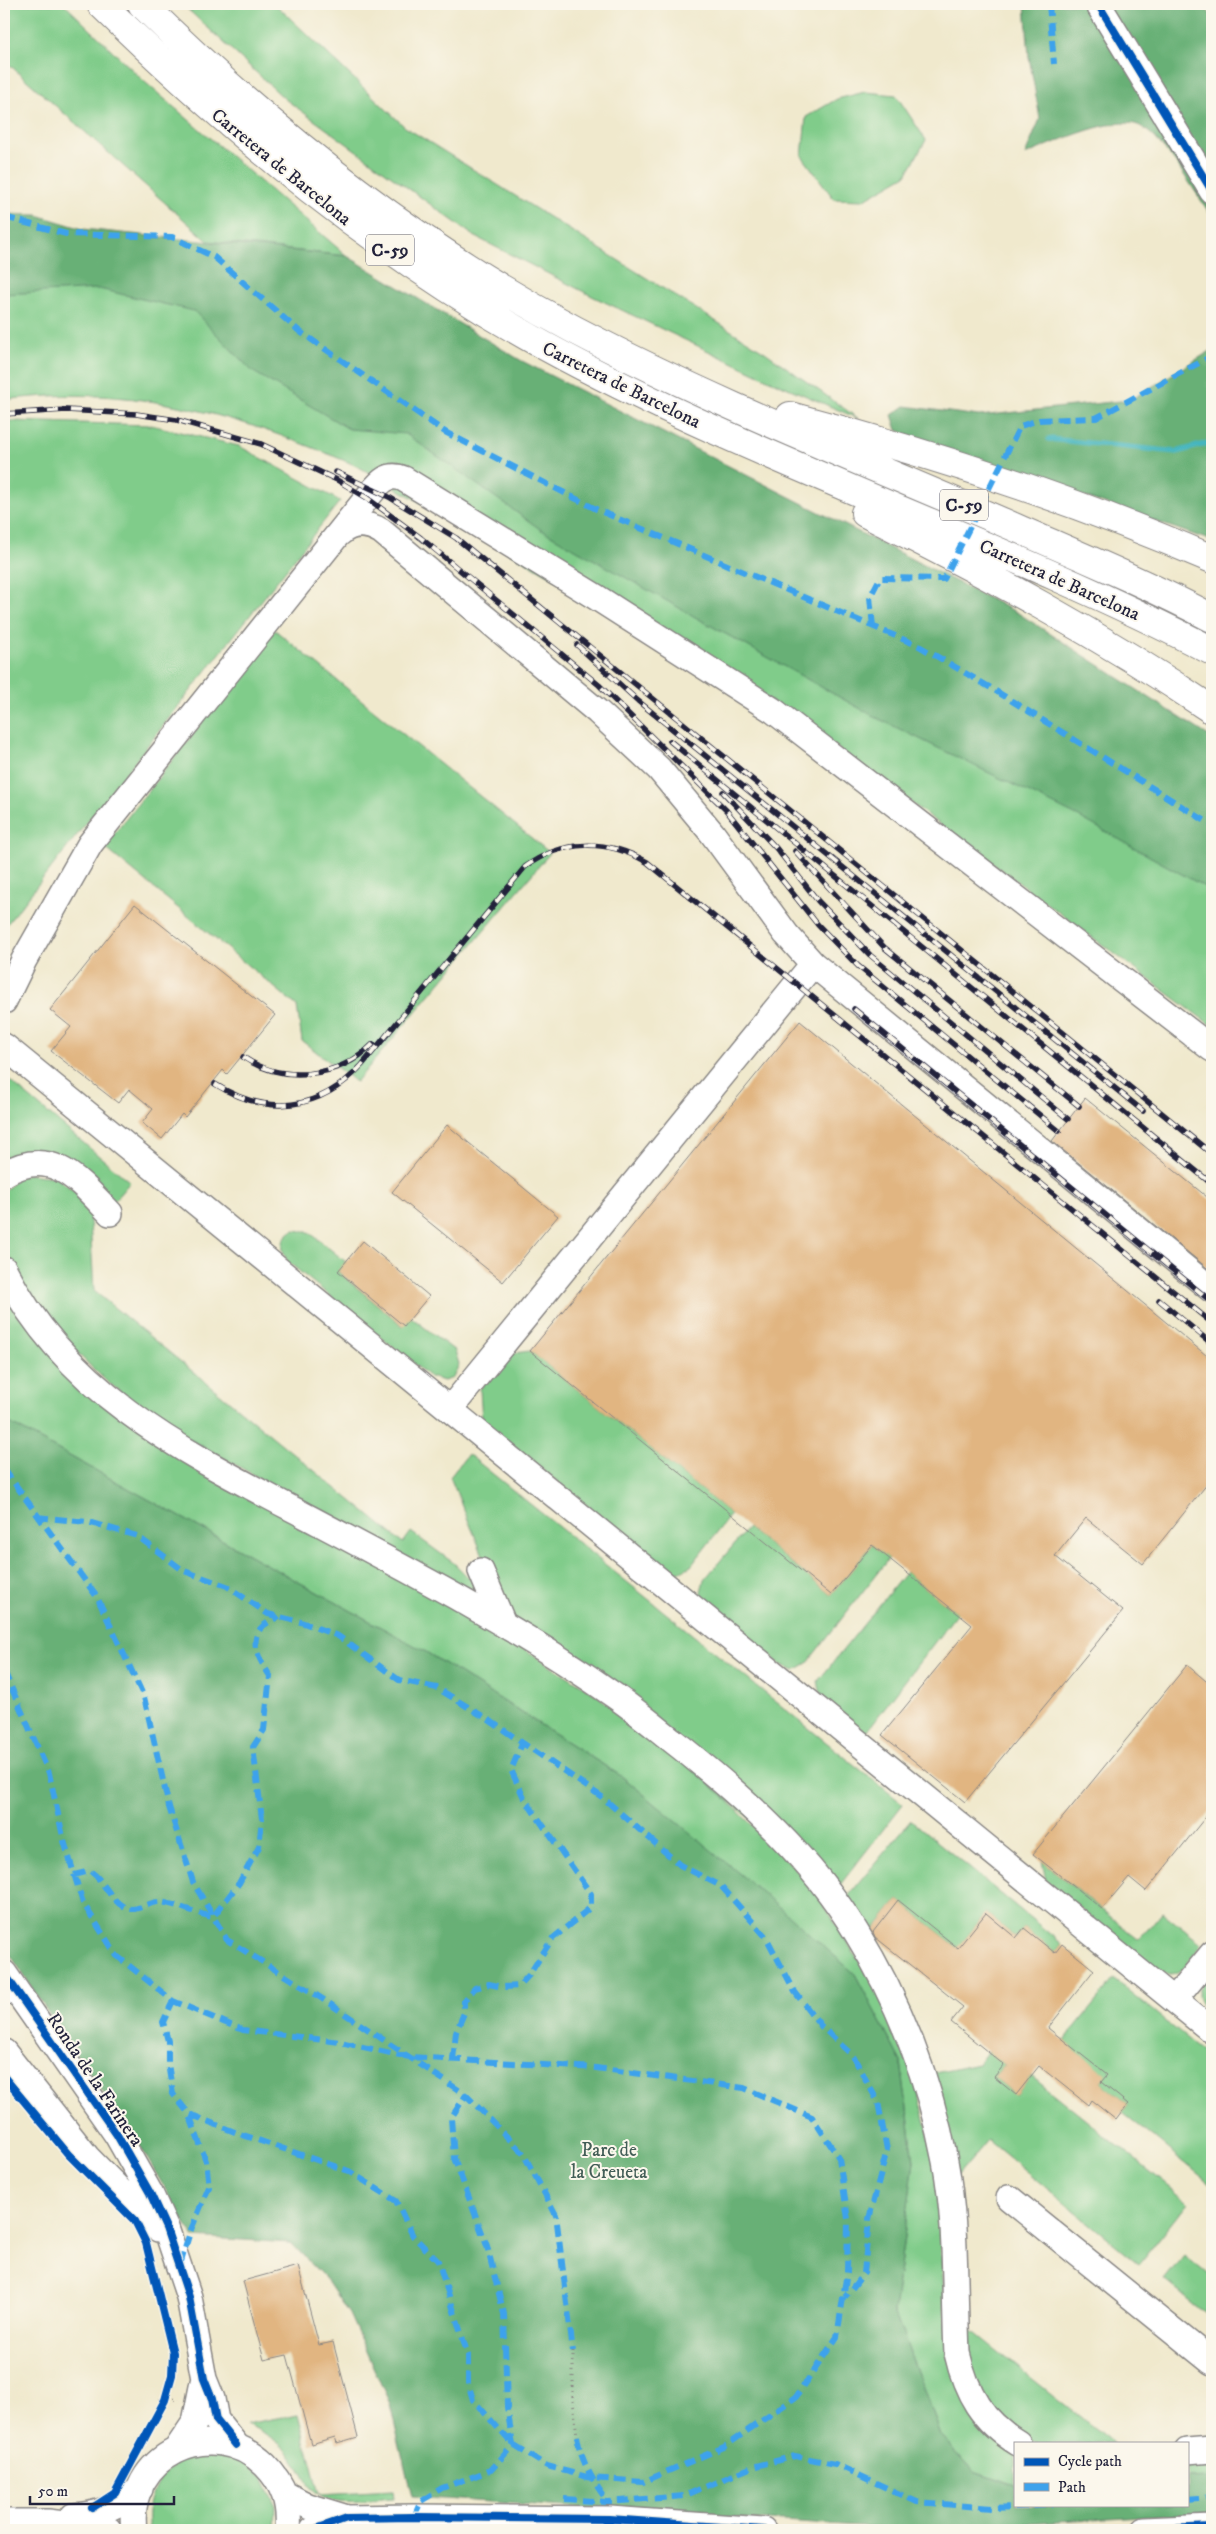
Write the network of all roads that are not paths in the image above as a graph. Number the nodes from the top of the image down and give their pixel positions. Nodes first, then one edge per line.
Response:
1 (101, 4) edge
2 (142, 4) edge
3 (1098, 4) edge
4 (1212, 191) edge
5 (714, 396) junction
6 (722, 433) junction
7 (340, 533) junction
8 (1212, 559) edge
9 (1212, 618) edge
10 (1212, 651) edge
11 (1212, 710) edge
12 (813, 964) junction
13 (4, 1001) edge
14 (4, 1046) edge
15 (1212, 1049) edge
16 (4, 1174) edge
17 (110, 1213) dead end
18 (4, 1269) edge
19 (1212, 1290) edge
20 (450, 1410) junction
21 (481, 1571) dead end
22 (503, 1623) junction
23 (1212, 1954) edge
24 (4, 1972) edge
25 (1174, 2000) junction
26 (1212, 2031) edge
27 (4, 2052) edge
28 (1009, 2198) dead end
29 (174, 2248) junction
30 (1212, 2362) edge
31 (201, 2389) junction
32 (1017, 2442) edge
33 (236, 2445) junction
34 (1212, 2449) edge
35 (176, 2450) junction
36 (1188, 2451) edge
37 (140, 2489) junction
38 (285, 2494) junction
39 (347, 2518) junction
40 (4, 2522) edge
41 (48, 2522) junction
42 (1212, 2527) edge
43 (110, 2530) edge
44 (134, 2530) edge
45 (288, 2530) edge
46 (313, 2530) edge
47 (763, 2530) edge
48 (1144, 2530) edge

1 - 6 highway, Carretera de Barcelona / C-59
2 - 5 highway, Carretera de Barcelona / C-59
3 - 4 street
5 - 8 highway
5 - 9 highway, Carretera de Barcelona / C-59
6 - 10 highway, Carretera de Barcelona / C-59
6 - 11 highway
7 - 12 street
7 - 13 street
7 - 15 street
12 - 19 street
12 - 20 street
14 - 20 street
16 - 17 street
18 - 22 street
20 - 25 street
21 - 22 street
22 - 32 street
23 - 25 street
24 - 29 street, Ronda de la Farinera
25 - 26 street
27 - 29 street, Ronda de la Farinera
28 - 30 street
29 - 31 street, Ronda de la Farinera
31 - 33 street
31 - 35 street
33 - 35 street
33 - 38 street
34 - 36 street
35 - 37 street
37 - 41 street
37 - 44 street
38 - 39 street
38 - 45 street
39 - 46 street
39 - 47 street
40 - 41 street
41 - 43 street
42 - 48 street

